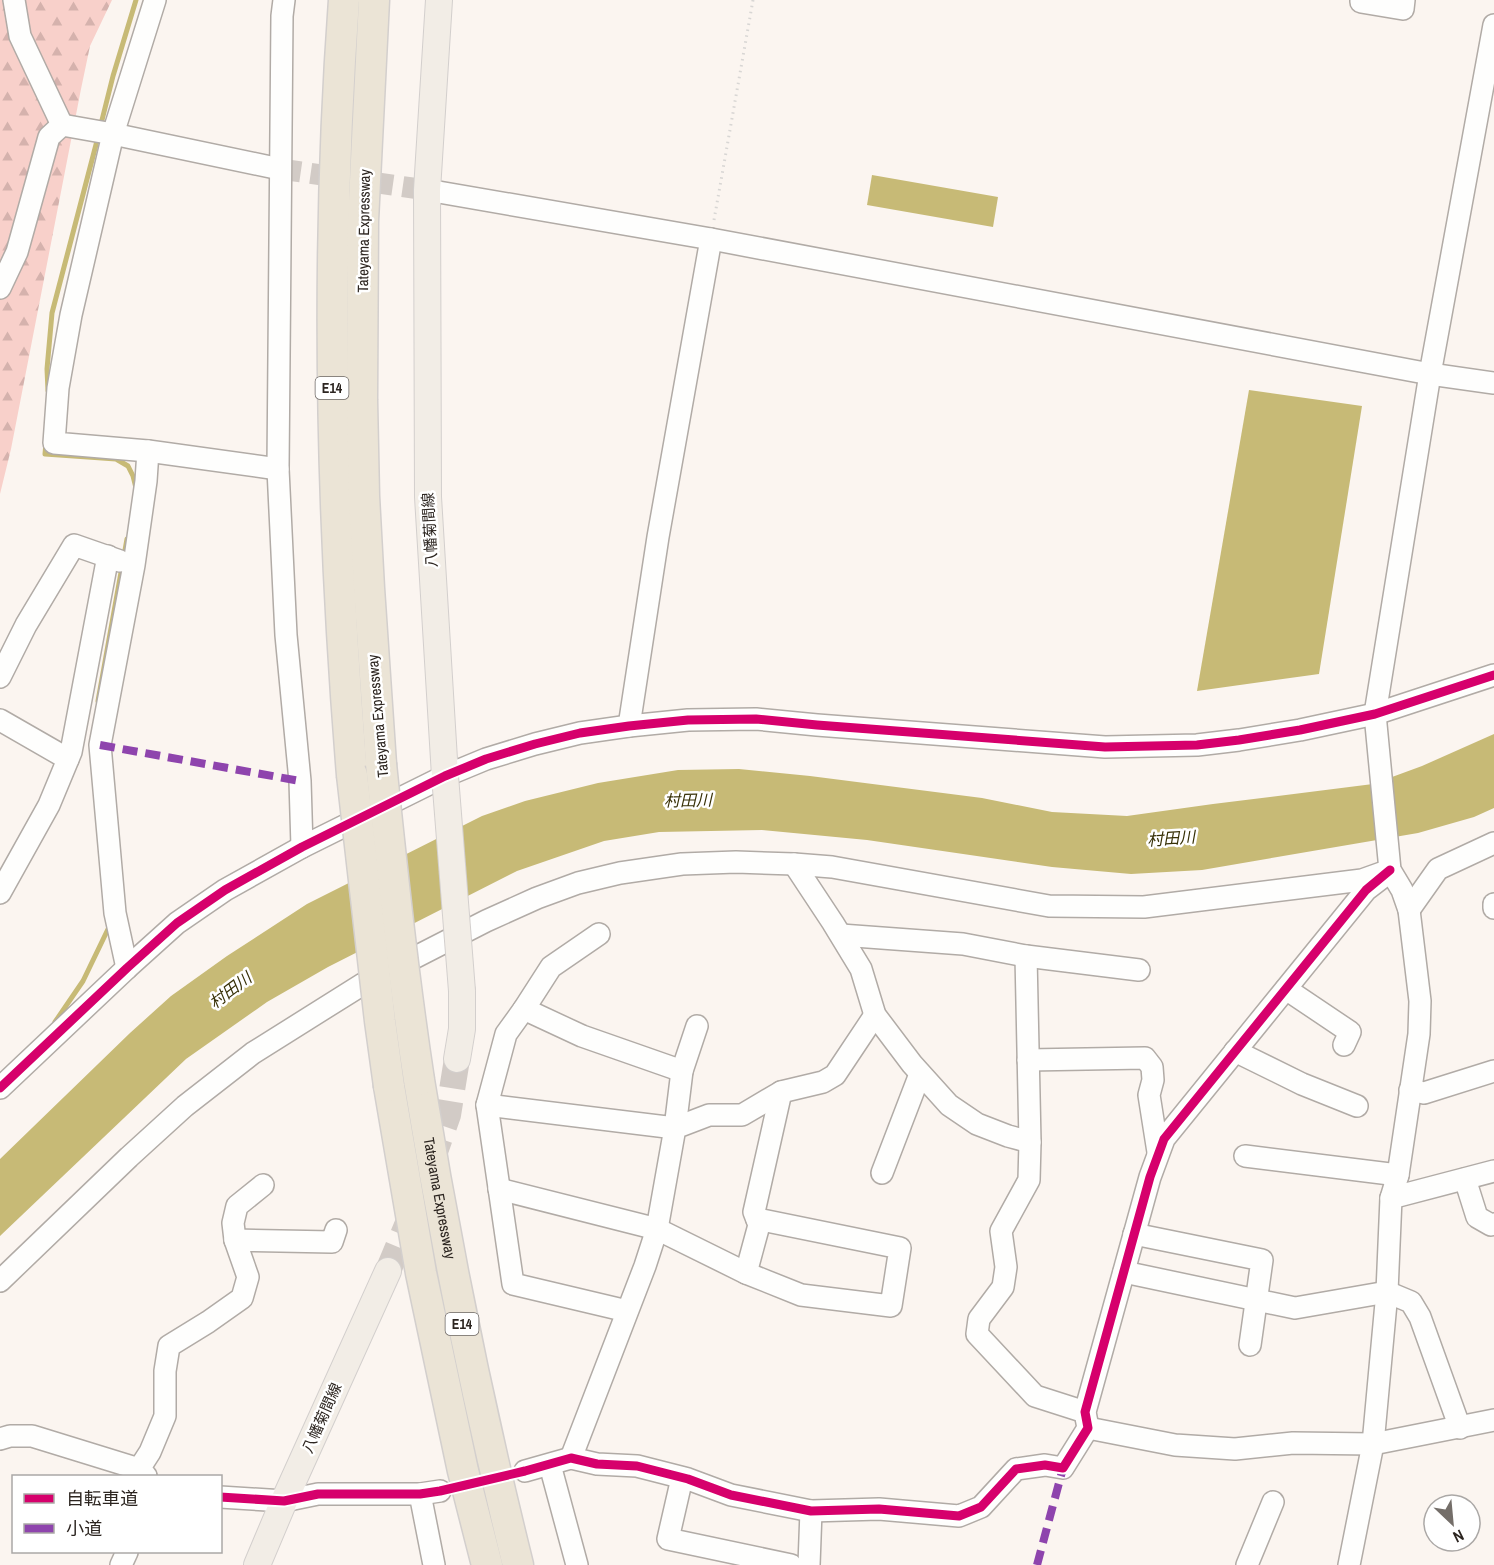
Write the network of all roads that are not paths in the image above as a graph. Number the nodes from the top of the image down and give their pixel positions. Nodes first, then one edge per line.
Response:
1 (14, 0) edge
2 (155, 0) edge
3 (284, 0) edge
4 (344, 0) edge
5 (374, 0) edge
6 (439, 0) edge
7 (1361, 0) edge
8 (1404, 0) edge
9 (1494, 25) edge
10 (62, 125) junction
11 (113, 134) junction
12 (280, 169) junction
13 (427, 190) junction
14 (711, 239) junction
15 (0, 288) edge
16 (1430, 374) junction
17 (1494, 383) edge
18 (148, 451) junction
19 (278, 470) junction
20 (108, 556) junction
21 (134, 565) junction
22 (1494, 675) edge
23 (0, 677) edge
24 (1375, 714) junction
25 (0, 720) edge
26 (628, 726) junction
27 (68, 759) junction
28 (445, 776) junction
29 (1494, 843) edge
30 (302, 847) junction
31 (794, 864) junction
32 (1390, 870) junction
33 (0, 893) edge
34 (1409, 910) junction
35 (599, 934) dead end
36 (841, 935) junction
37 (1026, 956) junction
38 (127, 968) junction
39 (1139, 970) dead end
40 (1286, 989) junction
41 (524, 1009) junction
42 (875, 1015) junction
43 (697, 1026) dead end
44 (1344, 1045) dead end
45 (1235, 1051) junction
46 (458, 1059) tunnel mouth
47 (1028, 1060) junction
48 (682, 1071) junction
49 (1494, 1071) edge
50 (920, 1074) junction
51 (0, 1088) edge
52 (1410, 1090) junction
53 (782, 1092) junction
54 (487, 1105) junction
55 (1357, 1106) dead end
56 (675, 1128) junction
57 (1030, 1142) junction
58 (1158, 1152) junction
59 (1245, 1156) dead end
60 (1494, 1171) edge
61 (882, 1173) dead end
62 (1398, 1175) junction
63 (1465, 1179) junction
64 (263, 1185) dead end
65 (500, 1189) junction
66 (1391, 1198) junction
67 (757, 1218) junction
68 (1494, 1224) edge
69 (657, 1229) junction
70 (336, 1230) dead end
71 (1134, 1234) junction
72 (235, 1240) junction
73 (388, 1271) tunnel mouth
74 (1124, 1272) junction
75 (746, 1273) junction
76 (0, 1281) edge
77 (1387, 1292) junction
78 (1256, 1299) junction
79 (627, 1311) junction
80 (1250, 1346) dead end
81 (1086, 1420) junction
82 (1494, 1420) edge
83 (1460, 1428) junction
84 (0, 1439) edge
85 (1372, 1444) junction
86 (571, 1458) junction
87 (550, 1465) junction
88 (525, 1471) dead end
89 (143, 1472) edge
90 (682, 1478) junction
91 (222, 1497) edge
92 (284, 1501) junction
93 (1272, 1502) dead end
94 (811, 1510) junction
95 (257, 1565) edge
96 (434, 1565) edge
97 (487, 1565) edge
98 (518, 1565) edge
99 (577, 1565) edge
100 (791, 1565) edge
101 (809, 1565) edge
102 (1247, 1565) edge
103 (1349, 1565) edge

1 - 10 street
2 - 11 street
3 - 12 street
4 - 97 highway, Tateyama Expressway / E14, bridge
5 - 98 highway, Tateyama Expressway / E14, bridge
6 - 13 main road, 八幡菊間線
7 - 8 street
9 - 16 street
10 - 11 street
10 - 15 street
11 - 12 street
11 - 18 street
12 - 19 street
13 - 14 street
13 - 28 main road, 八幡菊間線
14 - 16 street
14 - 26 street
16 - 17 street
16 - 24 street
18 - 19 street
18 - 21 street
19 - 30 street
20 - 21 street
20 - 23 street
20 - 27 street
21 - 38 street
22 - 24 street
24 - 26 street
24 - 32 street
25 - 27 street
26 - 28 street
27 - 33 street
28 - 30 street
28 - 46 main road, 八幡菊間線, bridge
29 - 34 street
30 - 38 street
31 - 32 street
31 - 36 street
31 - 76 street
32 - 34 street
32 - 40 street
34 - 52 street
35 - 41 street
36 - 37 street
36 - 42 street
37 - 39 street
37 - 47 street
38 - 51 street
40 - 44 street
40 - 45 street
41 - 48 street
41 - 54 street
42 - 50 street
42 - 53 street
43 - 48 street
45 - 55 street
45 - 58 street
47 - 57 street
47 - 58 street
48 - 56 street
49 - 52 street
50 - 57 street
50 - 61 street
52 - 62 street
53 - 56 street
53 - 67 street
54 - 56 street
54 - 65 street
56 - 69 street
57 - 81 street
58 - 71 street
59 - 62 street
60 - 63 street
62 - 66 street
63 - 66 street
63 - 68 street
64 - 72 street
65 - 69 street
65 - 79 street
66 - 77 street
67 - 75 street
67 - 75 street
69 - 75 street
69 - 79 street
70 - 72 street
71 - 74 street
71 - 78 street
72 - 89 street
73 - 92 main road, 八幡菊間線
74 - 78 street
74 - 81 street
77 - 78 street
77 - 83 street
77 - 85 street
78 - 80 street
79 - 86 street
81 - 85 street
81 - 94 street
82 - 83 street
83 - 85 street
84 - 89 street
85 - 103 street
86 - 87 street
86 - 90 street
87 - 88 street
87 - 99 street
90 - 94 street
90 - 100 street
91 - 92 street
92 - 95 main road, 八幡菊間線
92 - 96 street
93 - 102 street
94 - 101 street

